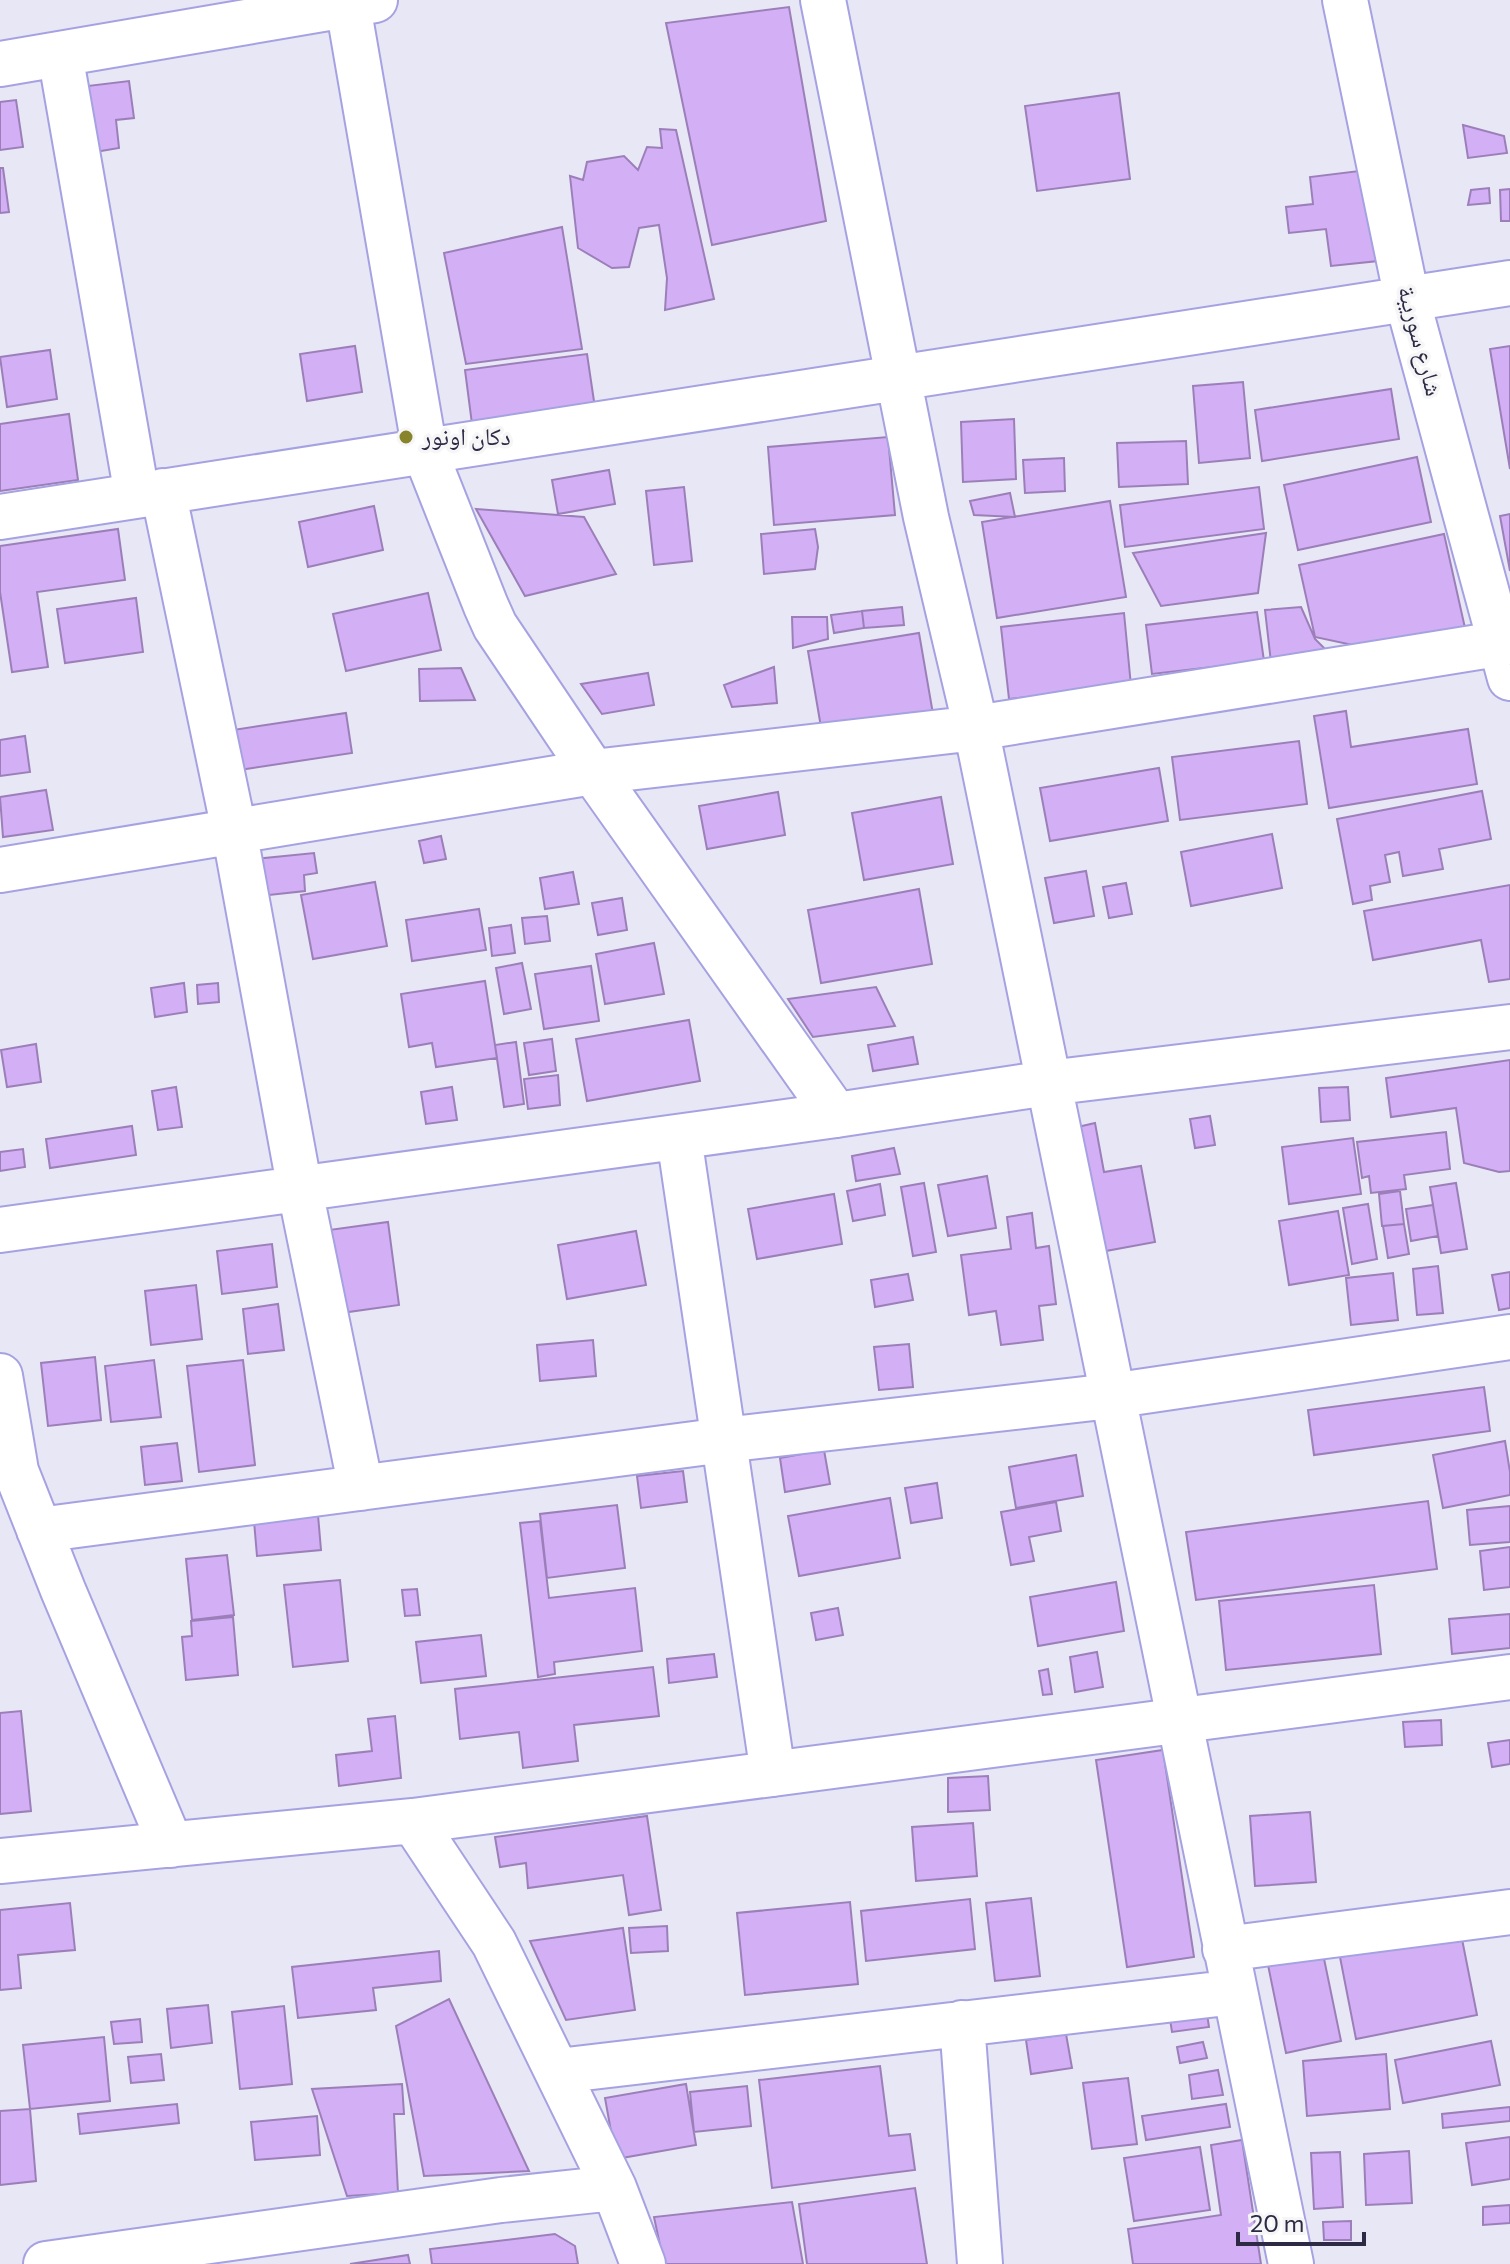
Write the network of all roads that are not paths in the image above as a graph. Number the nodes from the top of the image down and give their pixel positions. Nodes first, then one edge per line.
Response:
1 (823, 0) edge
2 (1345, 0) edge
3 (356, 1) edge
4 (60, 54) junction
5 (0, 64) edge
6 (1510, 283) edge
7 (1407, 299) junction
8 (899, 379) junction
9 (425, 452) junction
10 (150, 493) junction
11 (0, 517) edge
12 (1507, 655) edge
13 (976, 728) junction
14 (593, 772) junction
15 (234, 830) junction
16 (0, 870) edge
17 (1510, 1027) edge
18 (1048, 1083) junction
19 (836, 1115) junction
20 (679, 1137) junction
21 (300, 1190) junction
22 (0, 1230) edge
23 (1510, 1337) edge
24 (0, 1376) edge
25 (1111, 1396) junction
26 (3, 1424) edge
27 (724, 1440) junction
28 (361, 1488) junction
29 (39, 1530) junction
30 (1510, 1677) edge
31 (1178, 1720) junction
32 (773, 1774) junction
33 (413, 1821) junction
34 (171, 1845) junction
35 (0, 1861) edge
36 (1510, 1912) edge
37 (1225, 1949) junction
38 (1235, 1992) junction
39 (962, 2023) junction
40 (558, 2071) junction
41 (614, 2188) junction
42 (46, 2264) edge
43 (643, 2264) edge
44 (980, 2264) edge
45 (1291, 2264) edge

1 - 8 street
2 - 7 street, شارع سوريبة
3 - 4 street
3 - 9 street
4 - 5 street
4 - 10 street
6 - 7 street
7 - 8 street
7 - 12 street, شارع سوريبة
8 - 9 street
8 - 13 street
9 - 10 street
9 - 14 street
10 - 11 street
10 - 15 street
12 - 13 street
13 - 14 street
13 - 18 street
14 - 15 street
14 - 19 street
15 - 16 street
15 - 21 street
17 - 18 street
18 - 19 street
18 - 25 street
19 - 20 street
20 - 21 street
20 - 27 street
21 - 22 street
21 - 28 street
23 - 25 street
24 - 26 street
25 - 27 street
25 - 31 street
26 - 29 street
27 - 28 street
27 - 32 street
28 - 29 street
29 - 34 street
30 - 31 street
31 - 32 street
31 - 37 street
32 - 33 street
33 - 34 street
33 - 40 street
34 - 35 street
36 - 37 street
37 - 38 street
38 - 39 street
38 - 45 street
39 - 40 street
39 - 44 street
40 - 41 street
41 - 42 street
41 - 43 street

